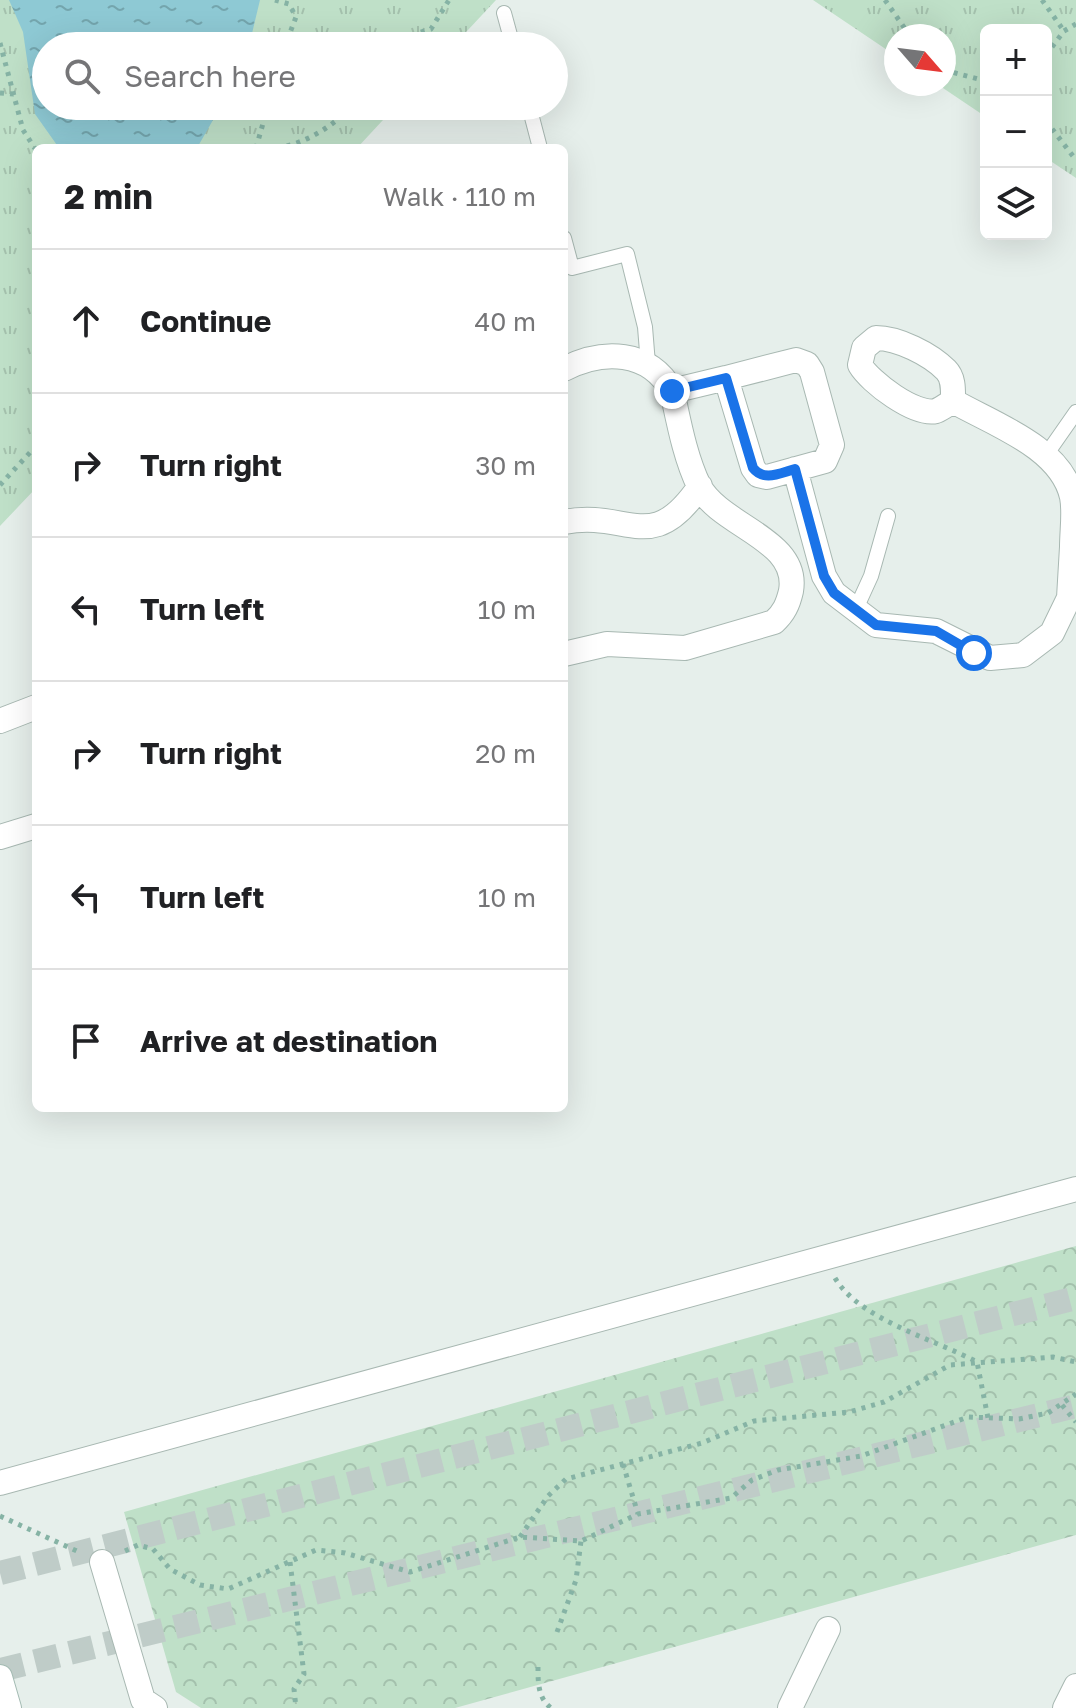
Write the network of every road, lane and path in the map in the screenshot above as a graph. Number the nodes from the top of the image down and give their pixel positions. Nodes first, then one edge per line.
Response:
1 (275, 0) edge
2 (449, 0) edge
3 (885, 0) edge
4 (1042, 0) edge
5 (504, 13) dead end
6 (902, 24) edge
7 (1076, 24) edge
8 (1064, 31) junction
9 (290, 32) edge
10 (421, 32) edge
11 (509, 32) edge
12 (0, 43) edge
13 (1052, 47) edge
14 (956, 73) edge
15 (980, 79) edge
16 (0, 93) edge
17 (15, 94) junction
18 (264, 120) edge
19 (338, 120) edge
20 (533, 120) edge
21 (1052, 129) edge
22 (32, 144) edge
23 (257, 144) edge
24 (297, 144) edge
25 (539, 144) edge
26 (1076, 160) edge
27 (568, 253) edge
28 (648, 364) junction
29 (568, 367) edge
30 (726, 378) junction
31 (672, 391) junction
32 (953, 401) dead end
33 (1076, 412) edge
34 (32, 450) edge
35 (1046, 455) junction
36 (795, 469) junction
37 (0, 485) edge
38 (700, 486) junction
39 (888, 516) dead end
40 (568, 522) edge
41 (1074, 547) edge
42 (855, 611) junction
43 (568, 653) edge
44 (32, 709) edge
45 (0, 721) edge
46 (32, 827) edge
47 (0, 837) edge
48 (1076, 1189) edge
49 (824, 1260) junction
50 (977, 1362) junction
51 (1076, 1362) edge
52 (1076, 1394) edge
53 (1062, 1405) junction
54 (988, 1418) junction
55 (1076, 1422) edge
56 (623, 1464) junction
57 (0, 1483) edge
58 (638, 1514) junction
59 (0, 1516) edge
60 (520, 1537) junction
61 (581, 1541) junction
62 (102, 1562) junction
63 (290, 1562) junction
64 (828, 1629) dead end
65 (557, 1632) dead end
66 (538, 1667) dead end
67 (0, 1677) edge
68 (1076, 1686) edge
69 (9, 1708) edge
70 (155, 1708) edge
71 (296, 1708) edge
72 (551, 1708) edge
73 (790, 1708) edge
74 (1065, 1708) edge

1 - 9 path
2 - 10 path
3 - 6 path
4 - 8 path
5 - 11 lane
7 - 8 path
8 - 13 path
12 - 17 path
14 - 15 path
16 - 17 path
17 - 22 path
18 - 23 path
19 - 24 path
20 - 25 lane
21 - 26 path
27 - 28 lane
28 - 29 street
28 - 31 street
30 - 31 street
30 - 36 street
30 - 36 street
31 - 38 street
32 - 35 street
33 - 35 lane
34 - 37 path
35 - 41 street
36 - 42 street
38 - 40 street
38 - 43 street
39 - 42 lane
41 - 42 street
44 - 45 street
46 - 47 street
48 - 49 street
49 - 50 path
49 - 57 street
50 - 51 path
50 - 54 path
50 - 56 path
52 - 53 path
53 - 54 path
53 - 55 path
54 - 58 path
56 - 58 path
56 - 60 path
58 - 61 path
59 - 62 path
60 - 61 path
60 - 63 path
61 - 65 path
62 - 63 path
62 - 70 street
63 - 71 path
64 - 73 street
66 - 72 path
67 - 69 street
68 - 74 street

